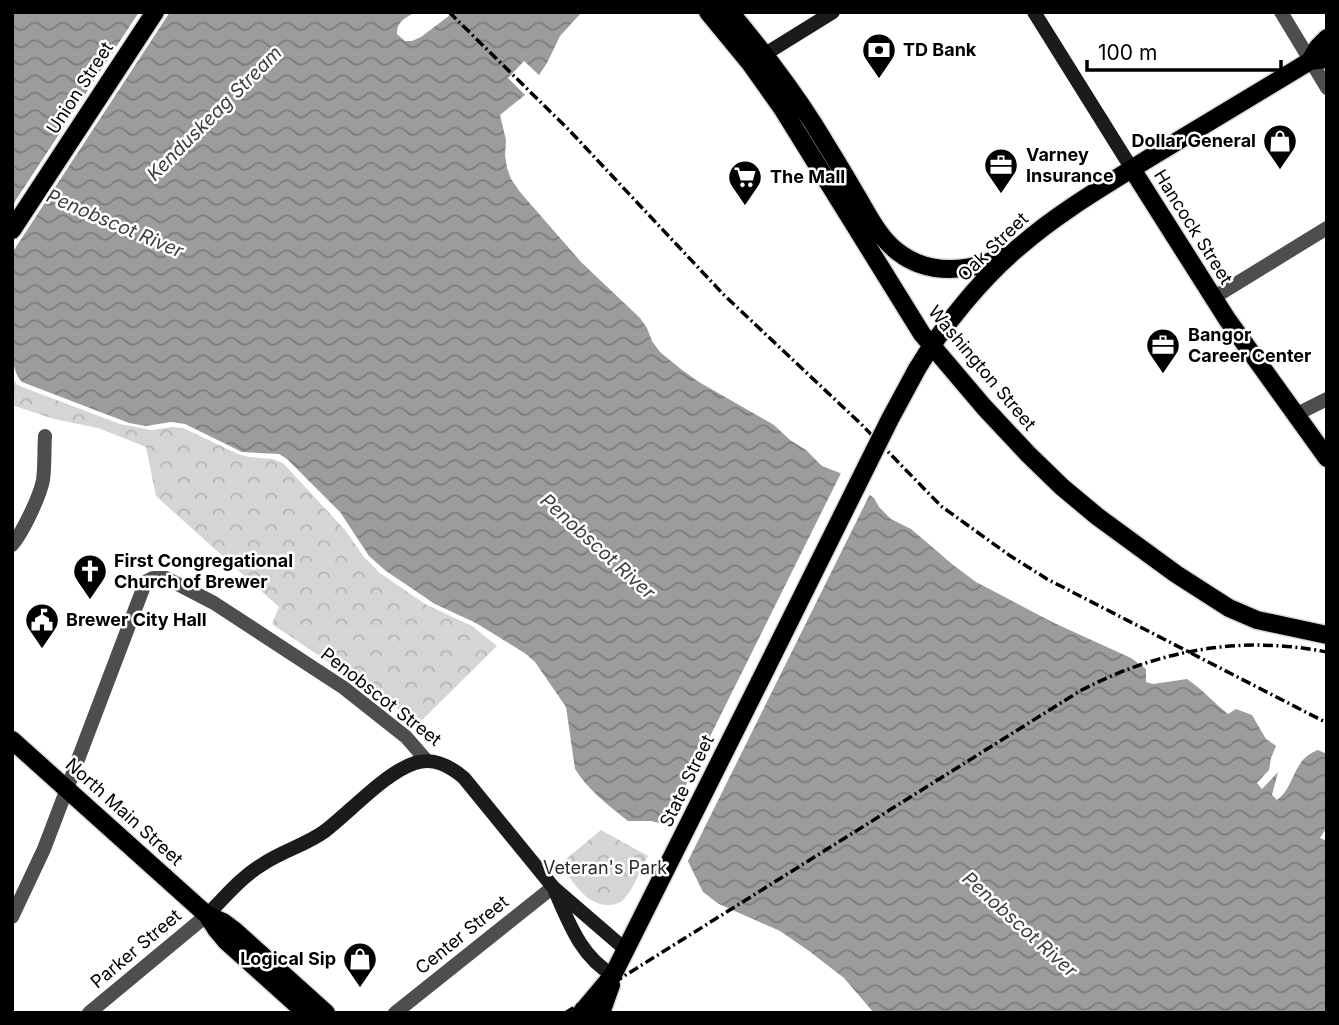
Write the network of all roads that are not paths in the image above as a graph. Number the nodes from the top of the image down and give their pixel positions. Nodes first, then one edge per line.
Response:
1 (155, 12) edge
2 (708, 12) edge
3 (730, 12) edge
4 (834, 12) edge
5 (1034, 12) edge
6 (1281, 12) edge
7 (1327, 38) edge
8 (758, 59) junction
9 (1318, 60) edge
10 (1327, 88) edge
11 (1132, 169) junction
12 (1327, 228) edge
13 (12, 230) edge
14 (1016, 249) junction
15 (1213, 298) junction
16 (932, 346) junction
17 (1327, 399) edge
18 (1295, 415) junction
19 (45, 436) dead end
20 (1327, 458) edge
21 (12, 545) edge
22 (1327, 628) edge
23 (1306, 630) junction
24 (1327, 635) edge
25 (760, 681) joint
26 (12, 740) edge
27 (427, 761) junction
28 (66, 789) junction
29 (553, 887) junction
30 (207, 915) junction
31 (12, 917) edge
32 (626, 950) junction
33 (613, 975) junction
34 (89, 1013) edge
35 (306, 1013) edge
36 (326, 1013) edge
37 (395, 1013) edge
38 (582, 1013) edge
39 (601, 1013) edge

1 - 13 main road, Union Street
2 - 8 main road, Washington Street
3 - 8 main road, Washington Street
4 - 8 street
5 - 11 street, Hancock Street
6 - 9 street
7 - 9 main road
8 - 14 main road, Washington Street
8 - 16 main road, Washington Street
9 - 10 street
9 - 11 main road, Oak Street
11 - 14 main road, Oak Street
11 - 15 main road, Hancock Street
12 - 15 street
14 - 16 main road, Oak Street
15 - 18 main road, Hancock Street
16 - 23 main road, Washington Street
16 - 25 main road, Oak Street, bridge
17 - 18 street
18 - 20 main road, Hancock Street
19 - 21 street
22 - 23 main road
23 - 24 main road, Washington Street
25 - 32 main road, State Street
26 - 28 main road, North Main Street
27 - 28 street, Penobscot Street
27 - 29 street, Penobscot Street
27 - 30 street
28 - 30 main road, North Main Street
28 - 31 street
29 - 32 street
29 - 33 street
29 - 37 street, Center Street
30 - 34 street, Parker Street
30 - 35 main road, North Main Street
30 - 36 main road, North Main Street
32 - 33 main road, State Street
33 - 38 main road, State Street
33 - 39 main road, State Street

